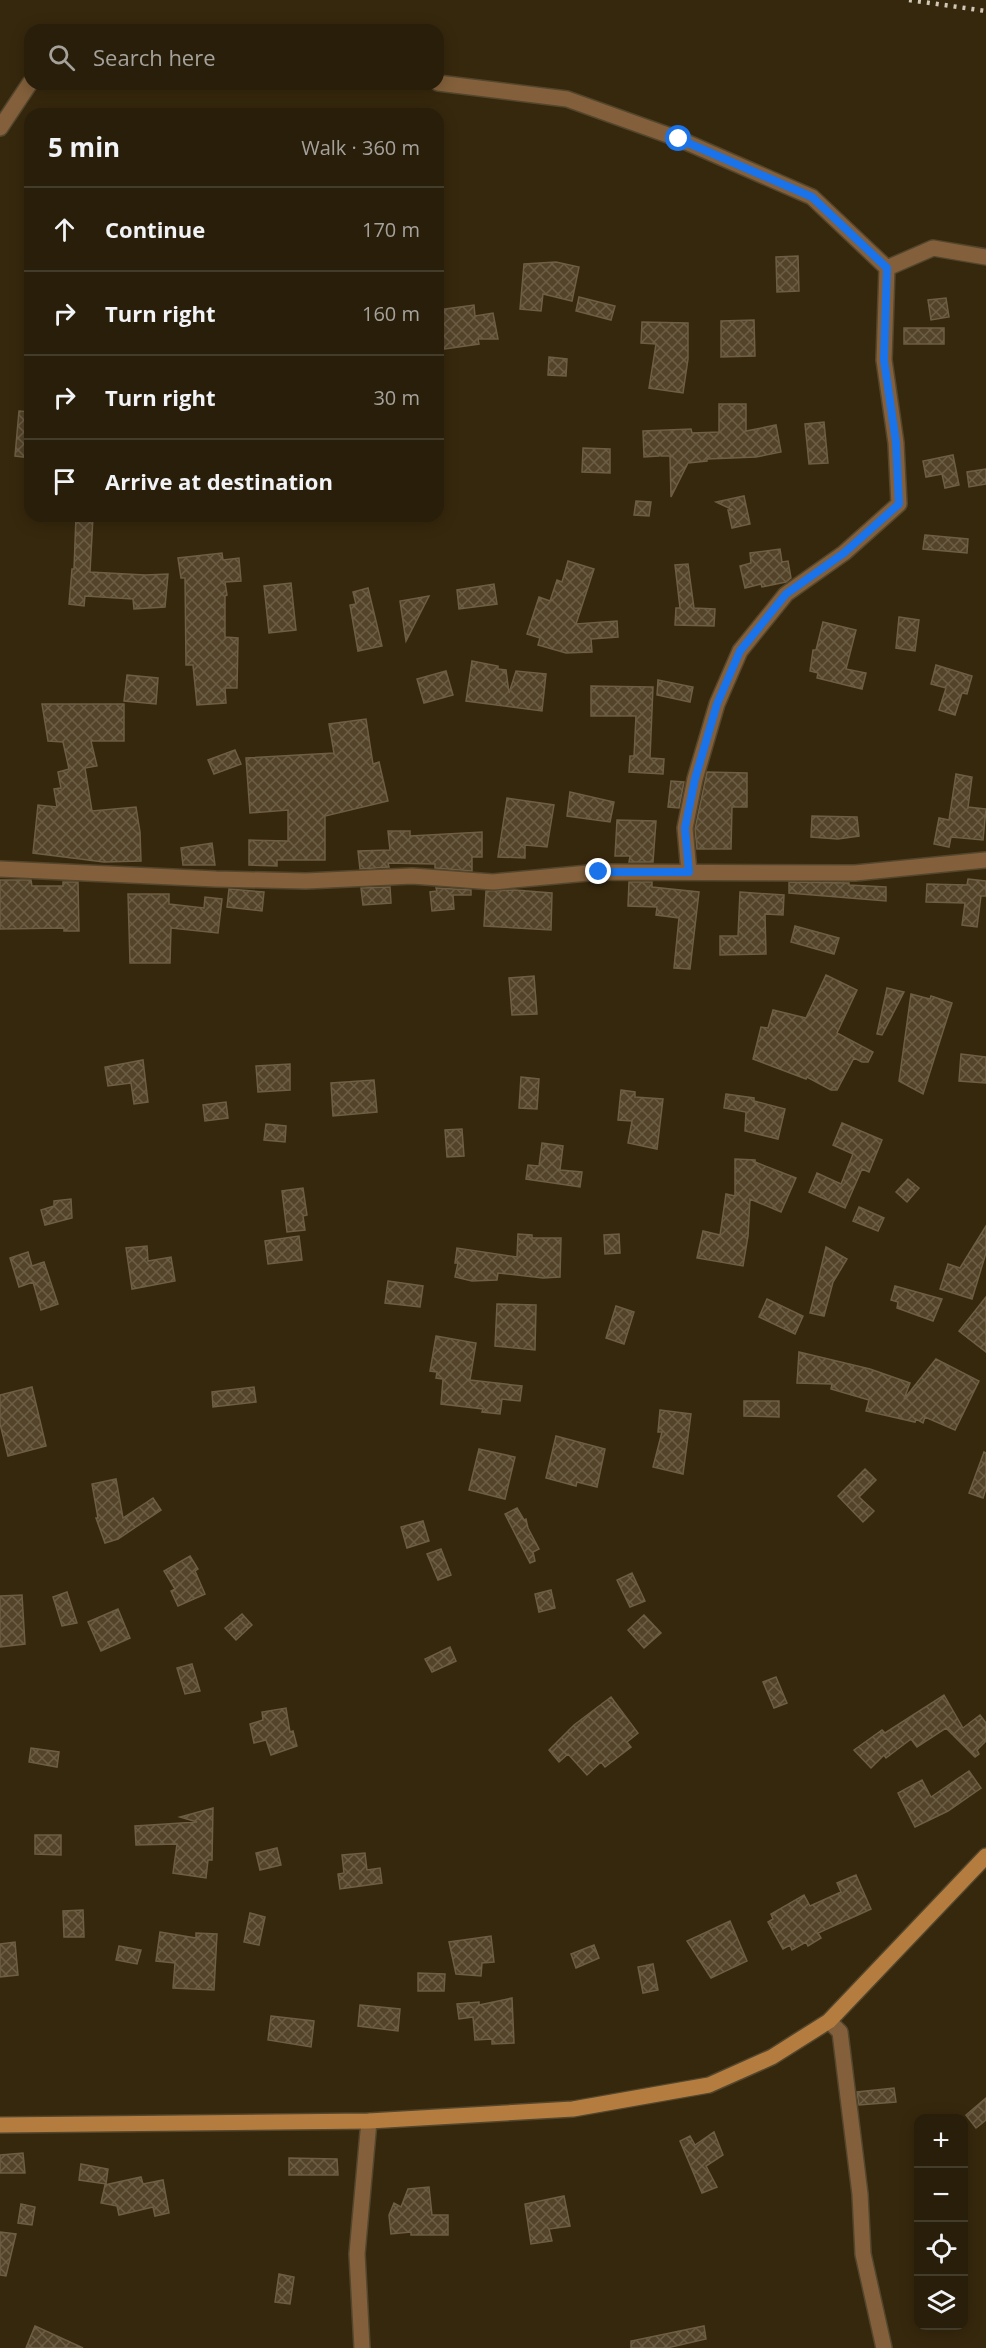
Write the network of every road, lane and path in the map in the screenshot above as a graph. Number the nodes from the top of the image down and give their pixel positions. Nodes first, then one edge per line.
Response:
1 (444, 84) edge
2 (25, 90) edge
3 (0, 128) edge
4 (986, 257) edge
5 (887, 268) junction
6 (986, 860) edge
7 (0, 869) edge
8 (689, 872) junction
9 (986, 1856) edge
10 (829, 2020) junction
11 (369, 2121) junction
12 (0, 2125) edge
13 (362, 2348) edge
14 (884, 2348) edge

1 - 5 street
2 - 3 street
4 - 5 street
5 - 8 street
6 - 8 street
7 - 8 street
9 - 10 street
10 - 11 street
10 - 14 street
11 - 12 street
11 - 13 street

